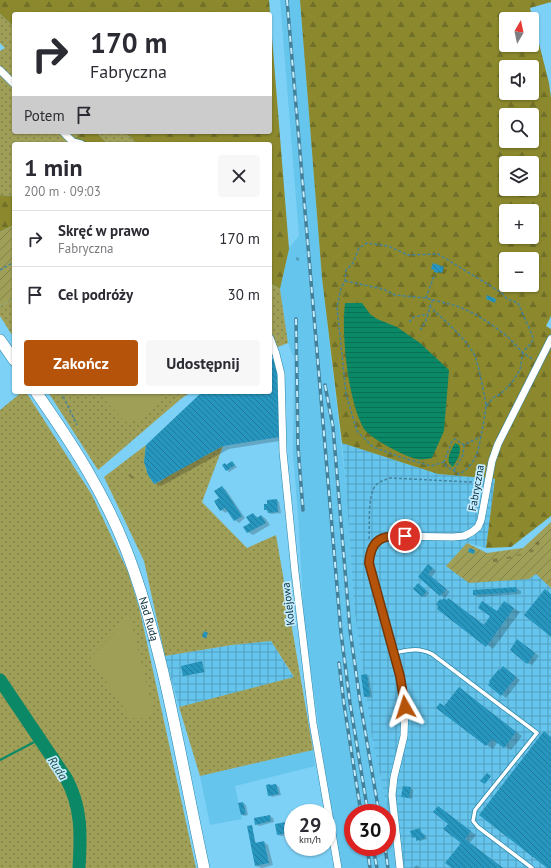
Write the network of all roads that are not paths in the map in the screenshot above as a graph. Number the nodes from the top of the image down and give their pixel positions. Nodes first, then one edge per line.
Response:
1 (0, 70) edge
2 (12, 82) edge
3 (65, 134) edge
4 (73, 142) edge
5 (551, 339) edge
6 (0, 340) edge
7 (272, 343) edge
8 (12, 357) edge
9 (37, 394) edge
10 (394, 653) junction
11 (204, 868) edge
12 (338, 868) edge
13 (400, 868) edge
14 (532, 868) edge

1 - 2 street
3 - 4 street
5 - 10 street, Fabryczna
6 - 8 main road
7 - 12 street, Kolejowa
9 - 11 main road, Nad Rudą
10 - 13 street, Fabryczna
10 - 14 lane

